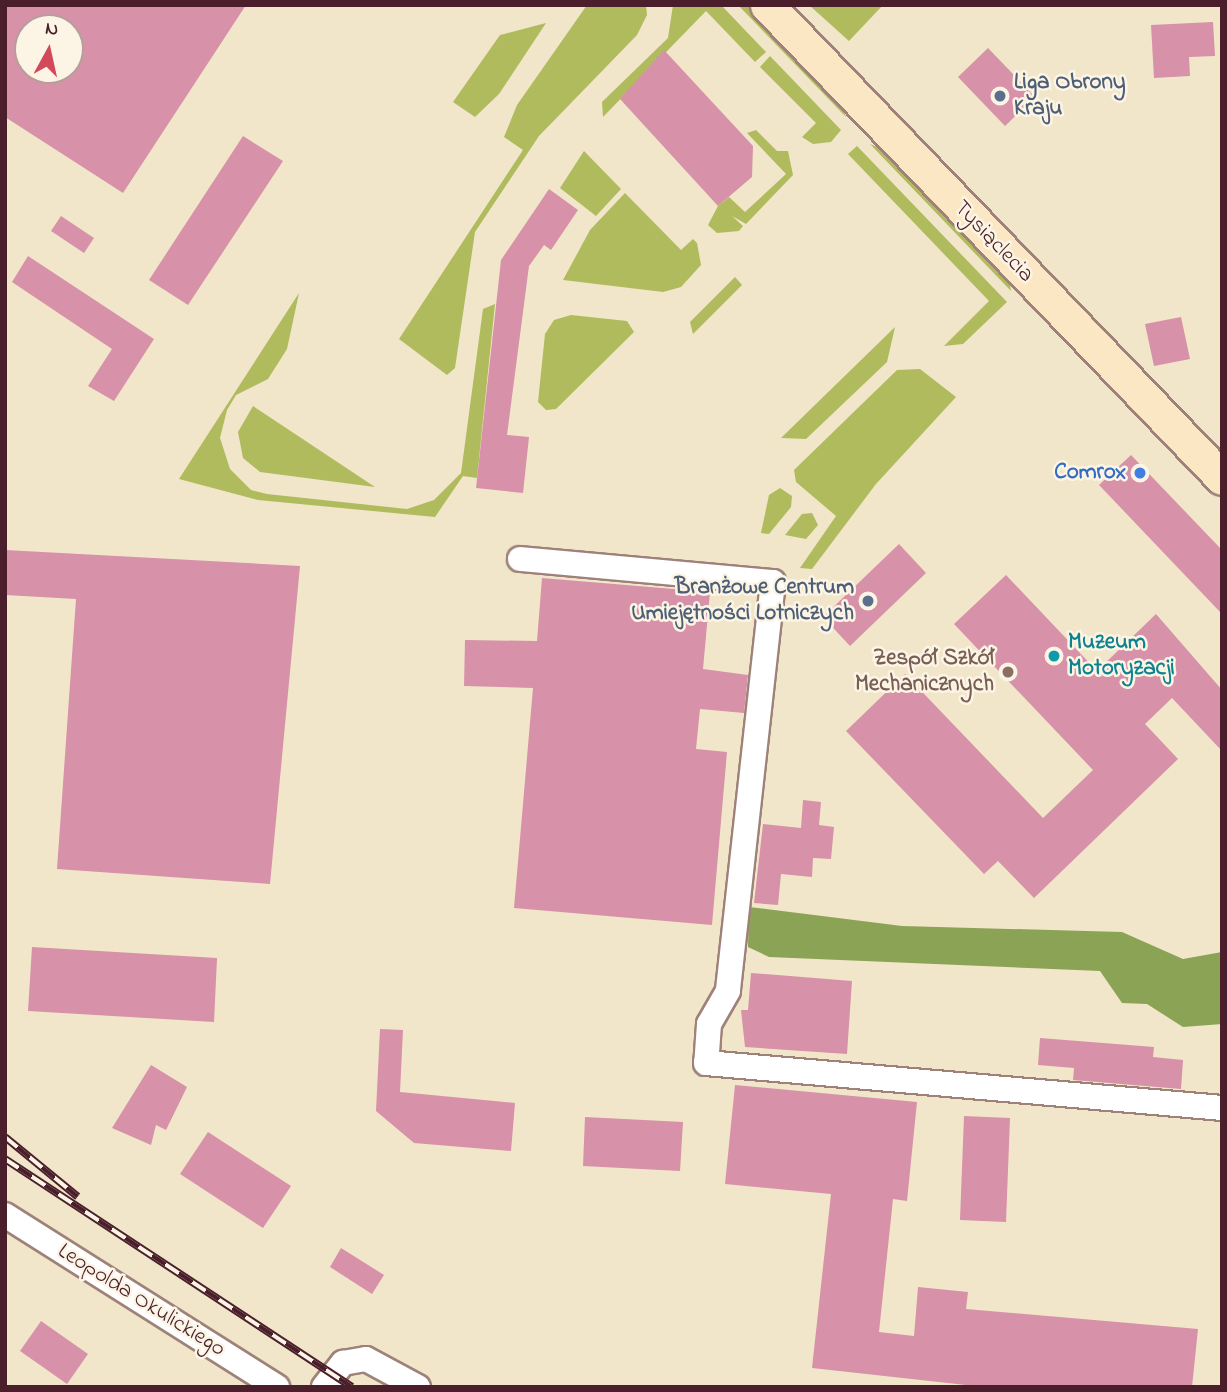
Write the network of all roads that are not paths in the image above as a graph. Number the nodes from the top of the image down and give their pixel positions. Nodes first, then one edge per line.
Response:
1 (767, 5) edge
2 (1222, 478) edge
3 (520, 559) dead end
4 (1222, 1108) edge
5 (5, 1215) edge
6 (277, 1387) edge
7 (324, 1387) edge
8 (418, 1387) edge

1 - 2 street, Tysiąclecia
3 - 4 street
5 - 6 street, Leopolda Okulickiego
7 - 8 street

